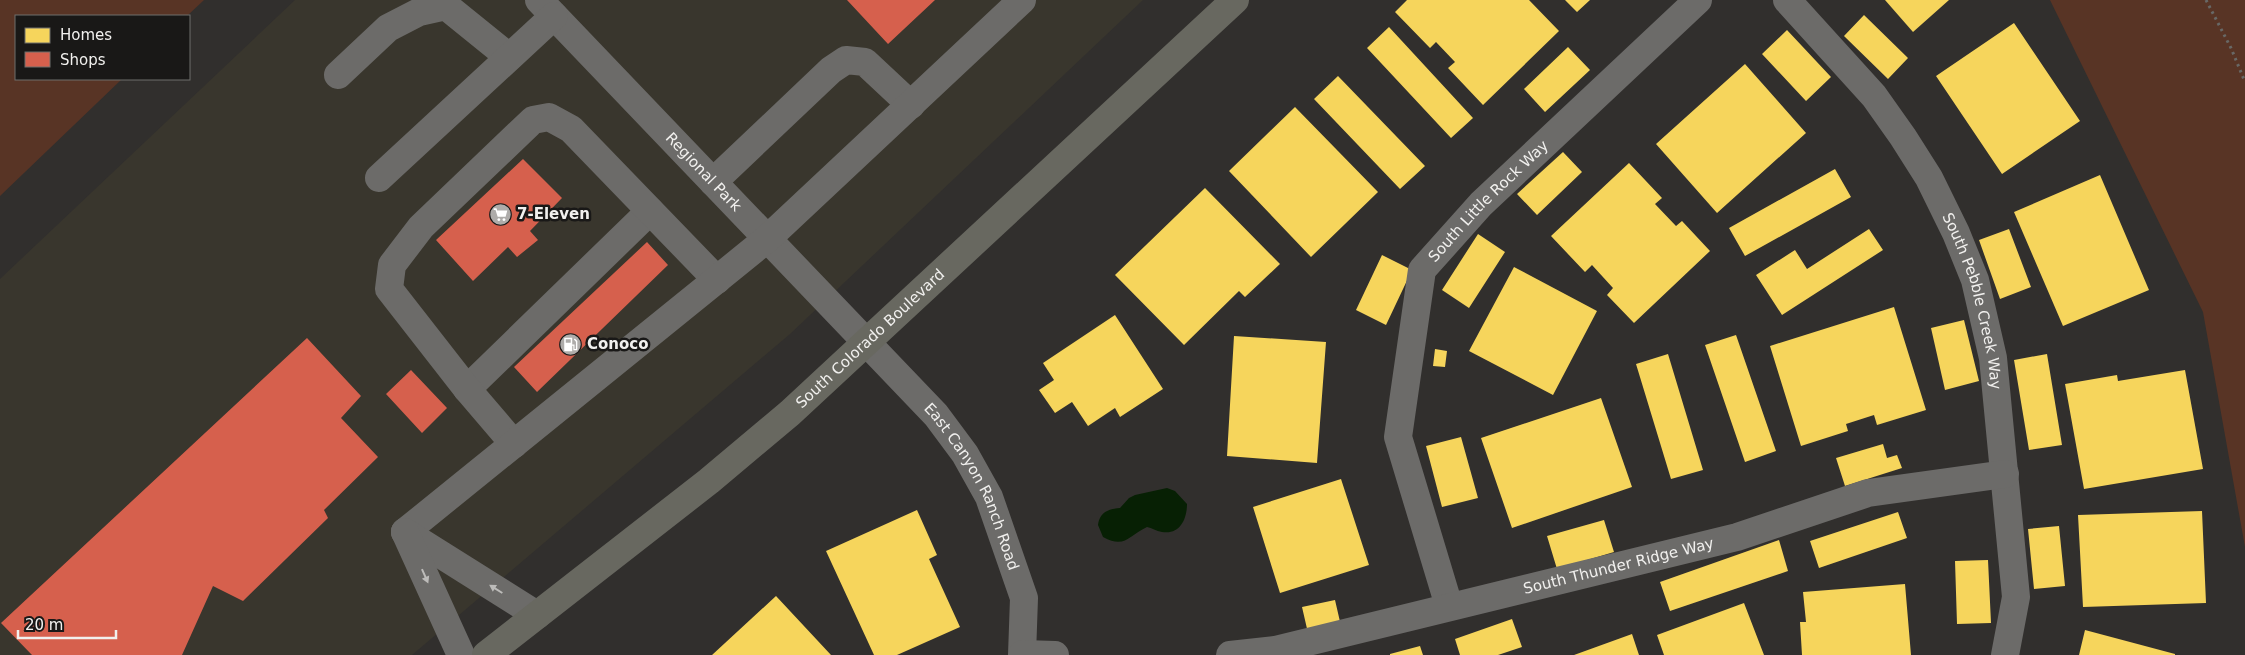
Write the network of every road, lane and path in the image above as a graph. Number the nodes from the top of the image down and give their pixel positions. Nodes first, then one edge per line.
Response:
1 (1022, 0) edge
2 (1235, 0) edge
3 (1698, 0) edge
4 (1787, 0) edge
5 (2206, 0) edge
6 (547, 8) edge
7 (509, 57) junction
8 (338, 75) dead end
9 (2245, 82) edge
10 (911, 104) junction
11 (379, 178) dead end
12 (713, 182) junction
13 (650, 211) junction
14 (768, 239) junction
15 (717, 280) junction
16 (867, 342) junction
17 (467, 388) junction
18 (514, 444) junction
19 (2005, 474) junction
20 (405, 532) junction
21 (1449, 606) junction
22 (537, 615) junction
23 (1275, 652) edge
24 (1022, 654) edge
25 (461, 655) edge
26 (486, 655) edge
27 (1055, 655) edge
28 (1230, 655) edge
29 (2005, 655) edge

1 - 10 lane
2 - 16 main road, South Colorado Boulevard
3 - 21 lane, South Little Rock Way
4 - 19 lane, South Pebble Creek Way
5 - 9 path
6 - 7 lane
6 - 12 lane, Regional Park
7 - 8 lane
7 - 11 lane
10 - 12 lane
10 - 14 lane
12 - 14 lane, Regional Park
13 - 15 lane
13 - 17 lane
13 - 17 lane
14 - 15 lane
14 - 16 lane, Regional Park
15 - 18 lane
16 - 22 main road, South Colorado Boulevard
16 - 24 lane, East Canyon Ranch Road
17 - 18 lane
18 - 20 lane
19 - 21 lane, South Thunder Ridge Way
19 - 29 lane, South Pebble Creek Way
22 -> 20 lane
20 -> 25 lane
21 - 23 lane, South Thunder Ridge Way
22 - 26 main road, South Colorado Boulevard
23 - 28 lane, South Thunder Ridge Way
24 - 27 lane

